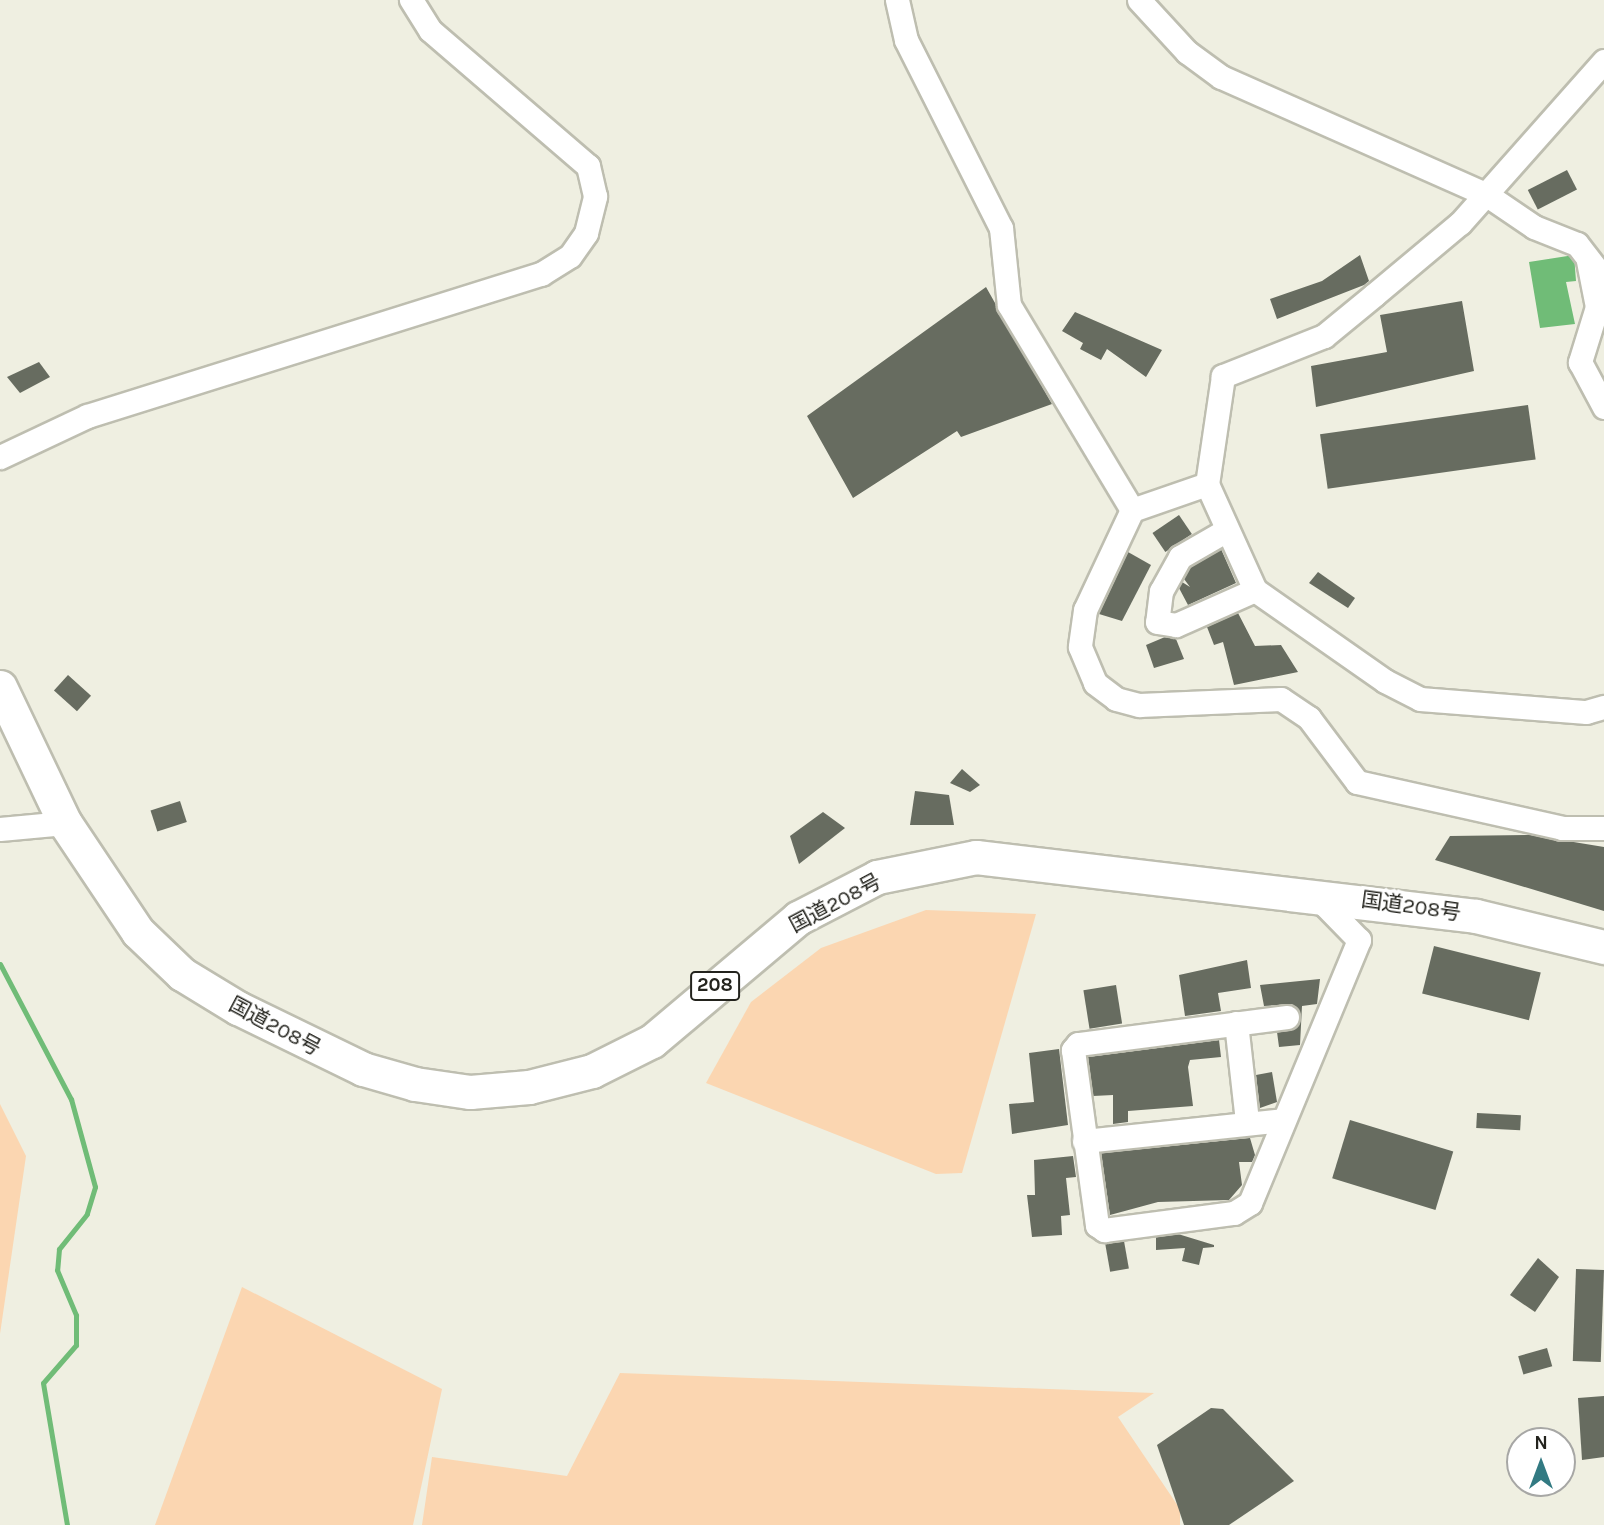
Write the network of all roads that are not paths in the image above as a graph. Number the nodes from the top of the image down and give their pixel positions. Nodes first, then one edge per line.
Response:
1 (411, 0) edge
2 (897, 0) edge
3 (1139, 0) edge
4 (1604, 61) edge
5 (1487, 195) junction
6 (1589, 257) junction
7 (1604, 279) edge
8 (1604, 407) edge
9 (0, 457) edge
10 (1207, 484) junction
11 (1132, 510) junction
12 (1224, 531) junction
13 (1255, 590) junction
14 (0, 687) edge
15 (1604, 707) edge
16 (65, 823) junction
17 (1604, 828) edge
18 (0, 829) edge
19 (1327, 895) junction
20 (1604, 947) edge
21 (1287, 1017) dead end
22 (1236, 1023) junction
23 (1247, 1121) junction
24 (1283, 1121) junction
25 (1084, 1141) junction

1 - 9 street
2 - 11 street
3 - 5 street
4 - 5 street
5 - 6 street
5 - 10 street
6 - 7 street
6 - 8 street
10 - 11 street
10 - 12 street
11 - 17 street
12 - 13 street
12 - 13 street
13 - 15 street
14 - 16 highway, 国道208号 / 208
16 - 18 street
16 - 19 highway, 国道208号 / 208
19 - 20 highway, 国道208号 / 208
19 - 24 street
21 - 22 street
22 - 23 street
22 - 25 street
23 - 24 street
23 - 25 street
24 - 25 street

